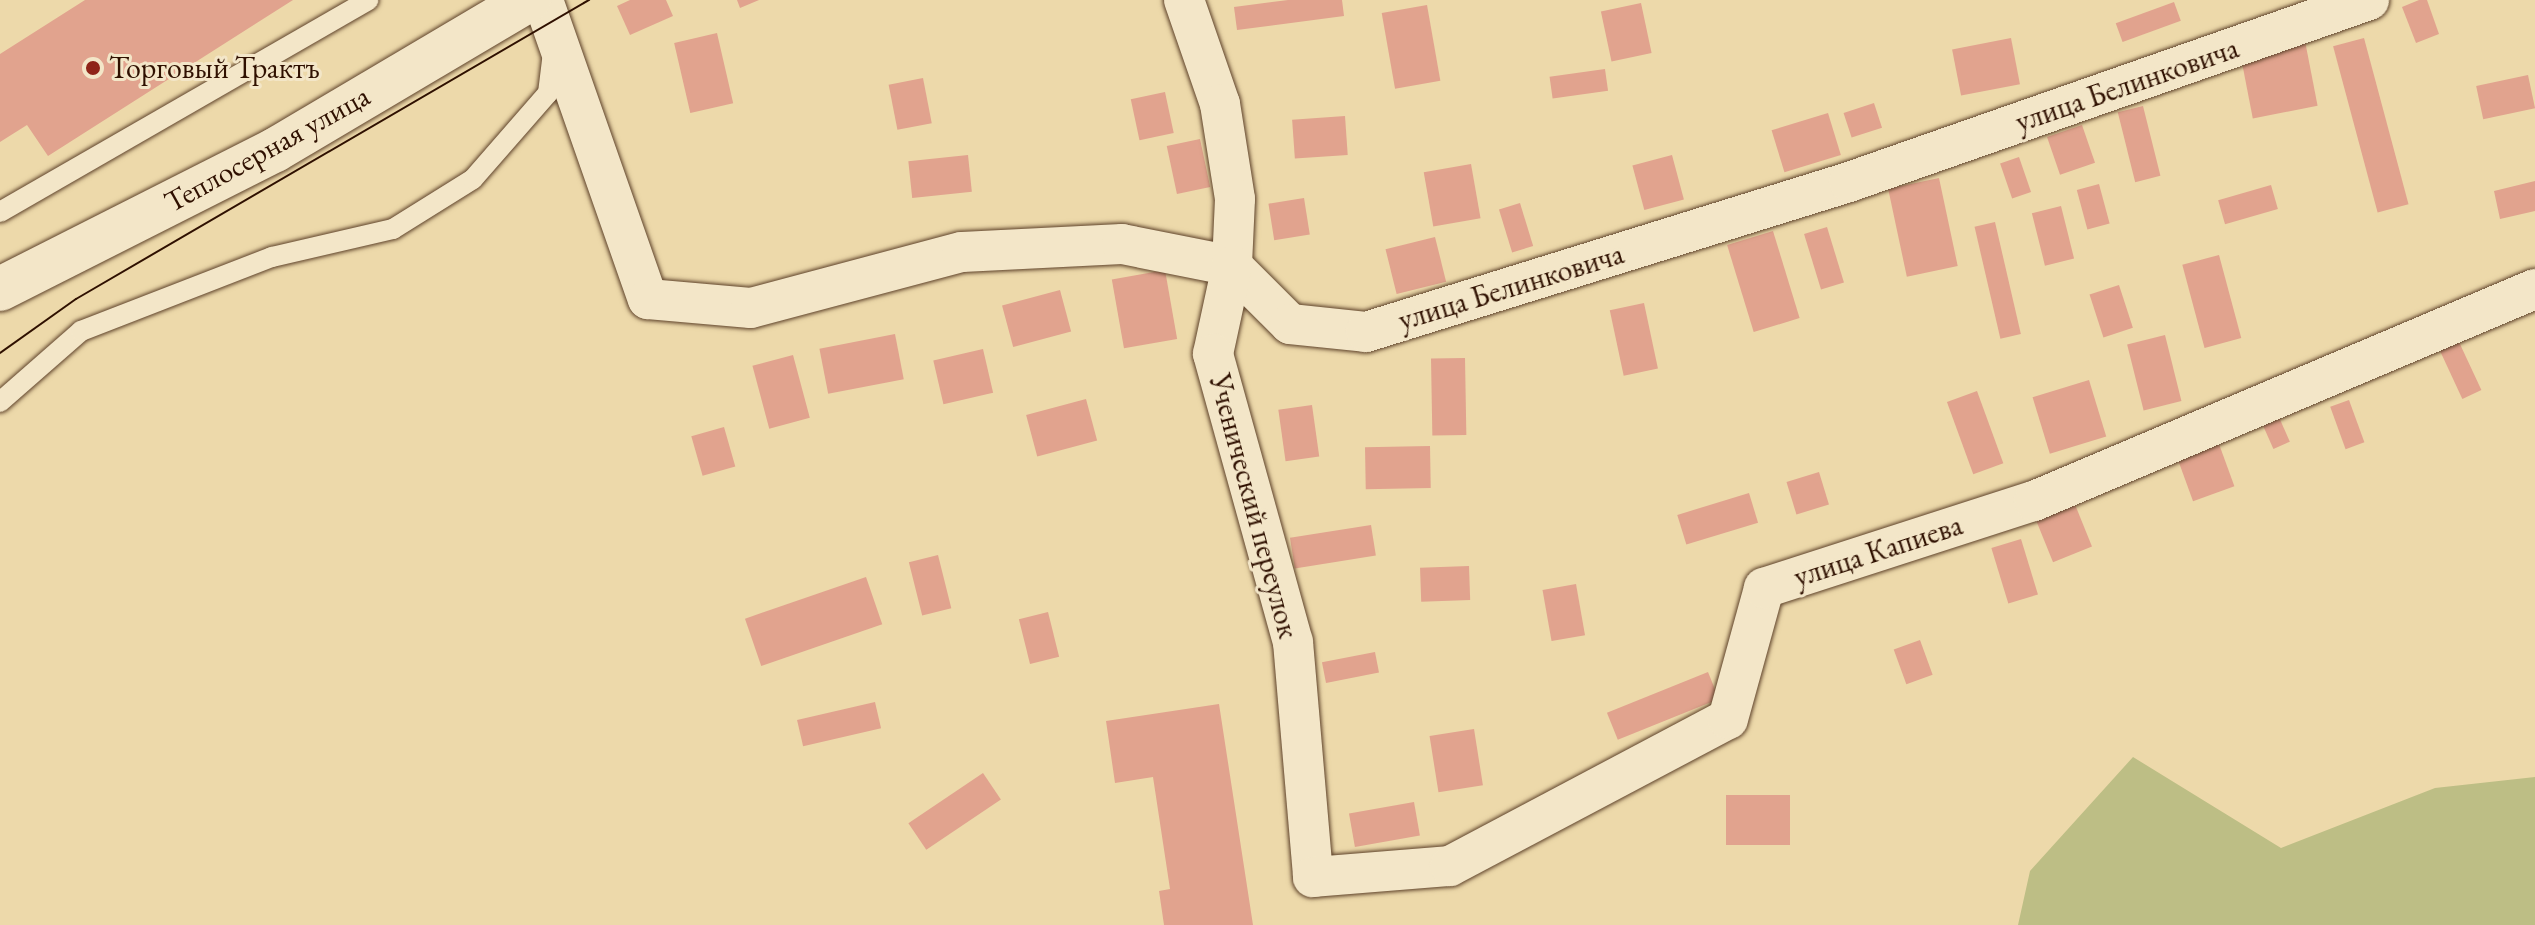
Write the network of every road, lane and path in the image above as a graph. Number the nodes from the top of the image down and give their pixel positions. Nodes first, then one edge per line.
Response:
1 (368, 0) edge
2 (529, 0) edge
3 (1184, 0) edge
4 (2369, 0) edge
5 (550, 17) edge
6 (0, 212) edge
7 (1232, 266) junction
8 (0, 289) edge
9 (2535, 289) edge
10 (0, 402) edge
11 (1313, 877) joint

1 - 6 lane
2 - 8 main road, Теплосерная улица
3 - 7 street, Ученический переулок
4 - 7 street, улица Белинковича
5 - 7 street
5 - 10 lane
7 - 11 street, Ученический переулок
9 - 11 street, улица Капиева

